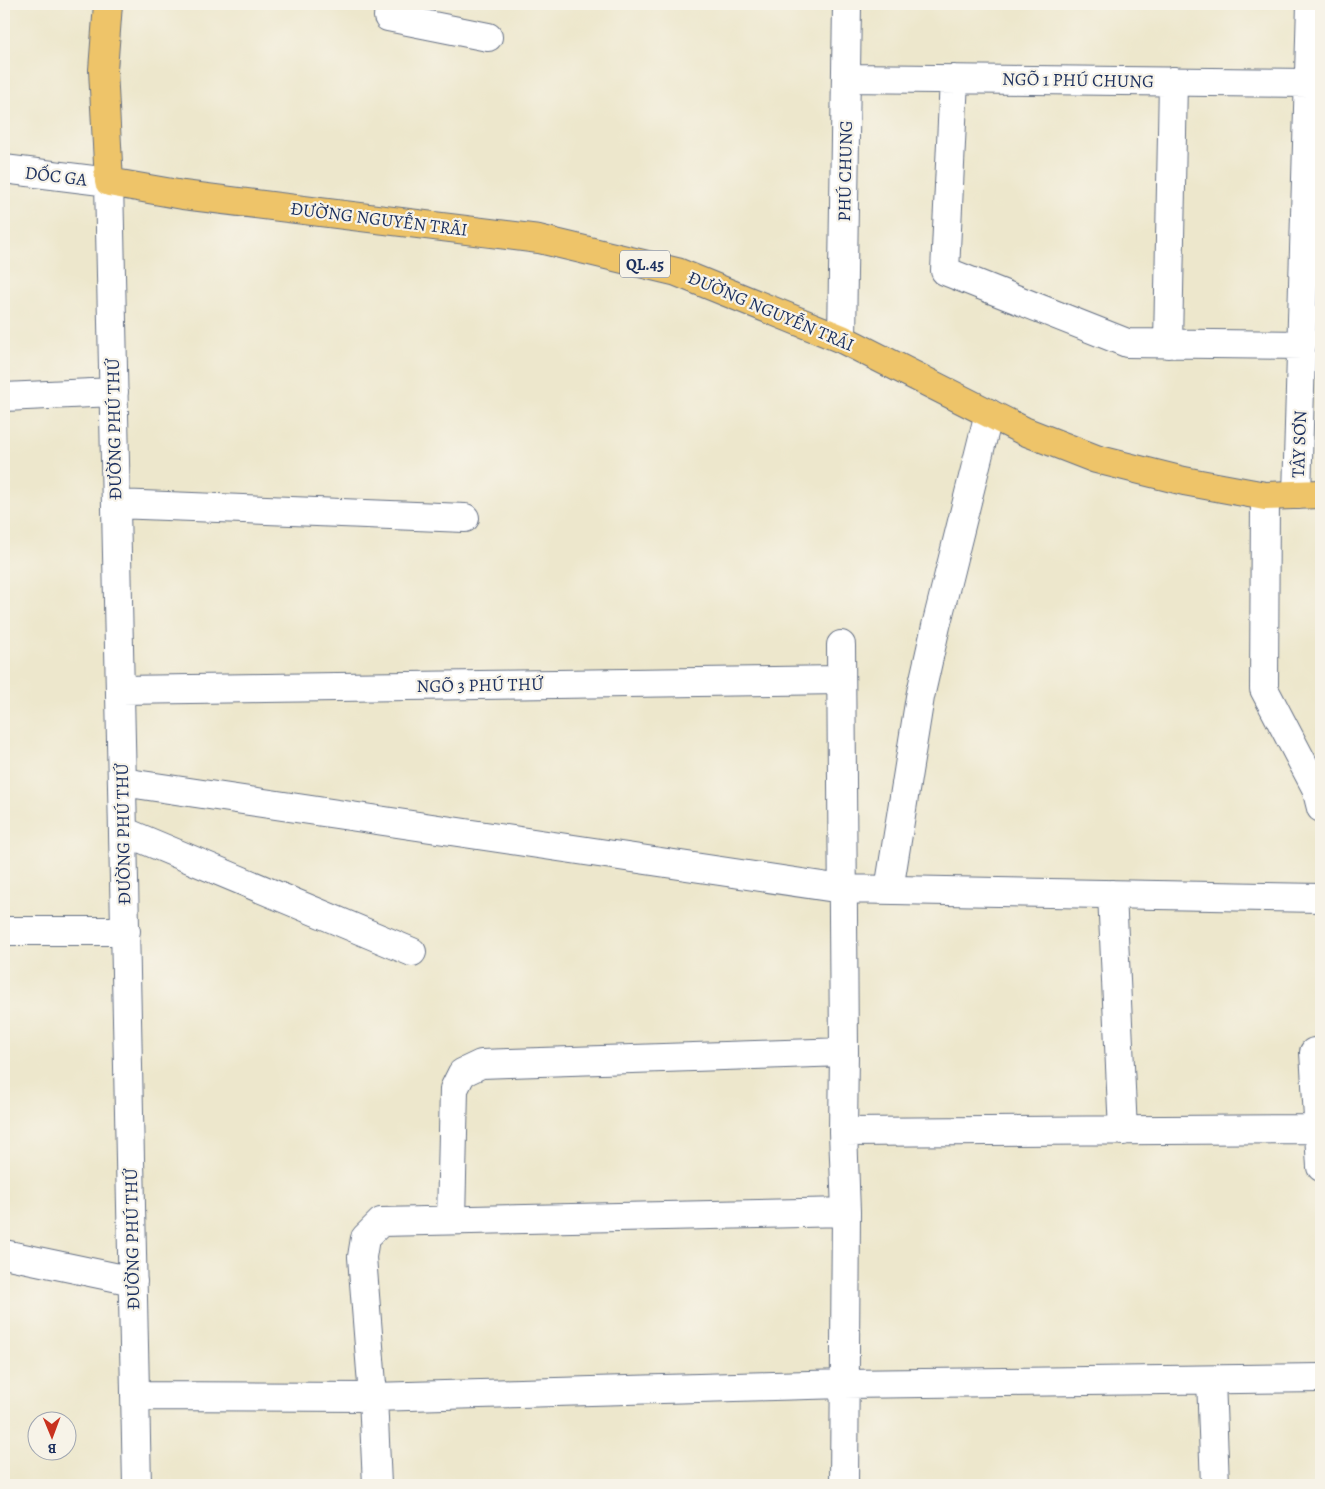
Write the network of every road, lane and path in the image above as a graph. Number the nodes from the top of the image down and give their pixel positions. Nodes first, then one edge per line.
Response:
1 (108, 4) edge
2 (389, 4) edge
3 (847, 4) edge
4 (1311, 4) edge
5 (488, 37) dead end
6 (846, 78) junction
7 (954, 79) junction
8 (1173, 81) junction
9 (1309, 83) junction
10 (4, 169) edge
11 (109, 182) junction
12 (842, 339) junction
13 (1168, 344) junction
14 (1302, 345) junction
15 (114, 392) junction
16 (4, 397) edge
17 (989, 413) junction
18 (1309, 495) edge
19 (1265, 496) junction
20 (116, 504) junction
21 (465, 518) dead end
22 (841, 645) dead end
23 (841, 680) junction
24 (120, 690) junction
25 (122, 782) junction
26 (1319, 794) edge
27 (124, 831) junction
28 (842, 889) junction
29 (889, 890) junction
30 (1112, 894) junction
31 (1321, 898) edge
32 (4, 931) edge
33 (126, 931) junction
34 (412, 952) dead end
35 (1321, 1051) edge
36 (844, 1052) junction
37 (1319, 1129) junction
38 (1123, 1131) junction
39 (843, 1132) junction
40 (1321, 1167) edge
41 (846, 1212) junction
42 (451, 1220) junction
43 (4, 1254) edge
44 (133, 1281) junction
45 (1321, 1378) edge
46 (1212, 1380) junction
47 (844, 1384) junction
48 (136, 1396) junction
49 (373, 1397) junction
50 (138, 1485) edge
51 (377, 1485) edge
52 (844, 1485) edge
53 (1215, 1485) edge

1 - 11 highway
2 - 5 street
3 - 6 street, PHÚ CHUNG
4 - 9 street, TÂY SƠN
6 - 7 street, NGÕ 1 PHÚ CHUNG
6 - 12 street, PHÚ CHUNG
7 - 8 street, NGÕ 1 PHÚ CHUNG
7 - 13 street
8 - 9 street, NGÕ 1 PHÚ CHUNG
8 - 13 street
9 - 14 street, TÂY SƠN
10 - 11 street, DỐC GA
11 - 12 highway, ĐƯỜNG NGUYỄN TRÃI / QL.45
11 - 15 street, ĐƯỜNG PHÚ THỨ
12 - 17 highway, ĐƯỜNG NGUYỄN TRÃI / QL.45
13 - 14 street
14 - 18 street, TÂY SƠN
15 - 16 street
15 - 20 street, ĐƯỜNG PHÚ THỨ
17 - 19 highway, ĐƯỜNG NGUYỄN TRÃI / QL.45
17 - 29 street
18 - 19 highway, ĐƯỜNG NGUYỄN TRÃI / QL.45
19 - 26 street
20 - 21 street
20 - 24 street, ĐƯỜNG PHÚ THỨ
22 - 23 street
23 - 24 street, NGÕ 3 PHÚ THỨ
23 - 28 street
24 - 25 street, ĐƯỜNG PHÚ THỨ
25 - 27 street, ĐƯỜNG PHÚ THỨ
25 - 28 street
27 - 33 street, ĐƯỜNG PHÚ THỨ
27 - 34 street
28 - 29 street
28 - 36 street
29 - 30 street
30 - 31 street
30 - 38 street
32 - 33 street
33 - 44 street, ĐƯỜNG PHÚ THỨ
35 - 37 street
36 - 39 street
36 - 42 street
37 - 38 street
37 - 40 street
38 - 39 street
39 - 41 street
41 - 42 street
41 - 47 street
42 - 49 street
43 - 44 street
44 - 48 street, ĐƯỜNG PHÚ THỨ
45 - 46 street
46 - 47 street
46 - 53 street
47 - 49 street
47 - 52 street
48 - 49 street
48 - 50 street, ĐƯỜNG PHÚ THỨ
49 - 51 street

